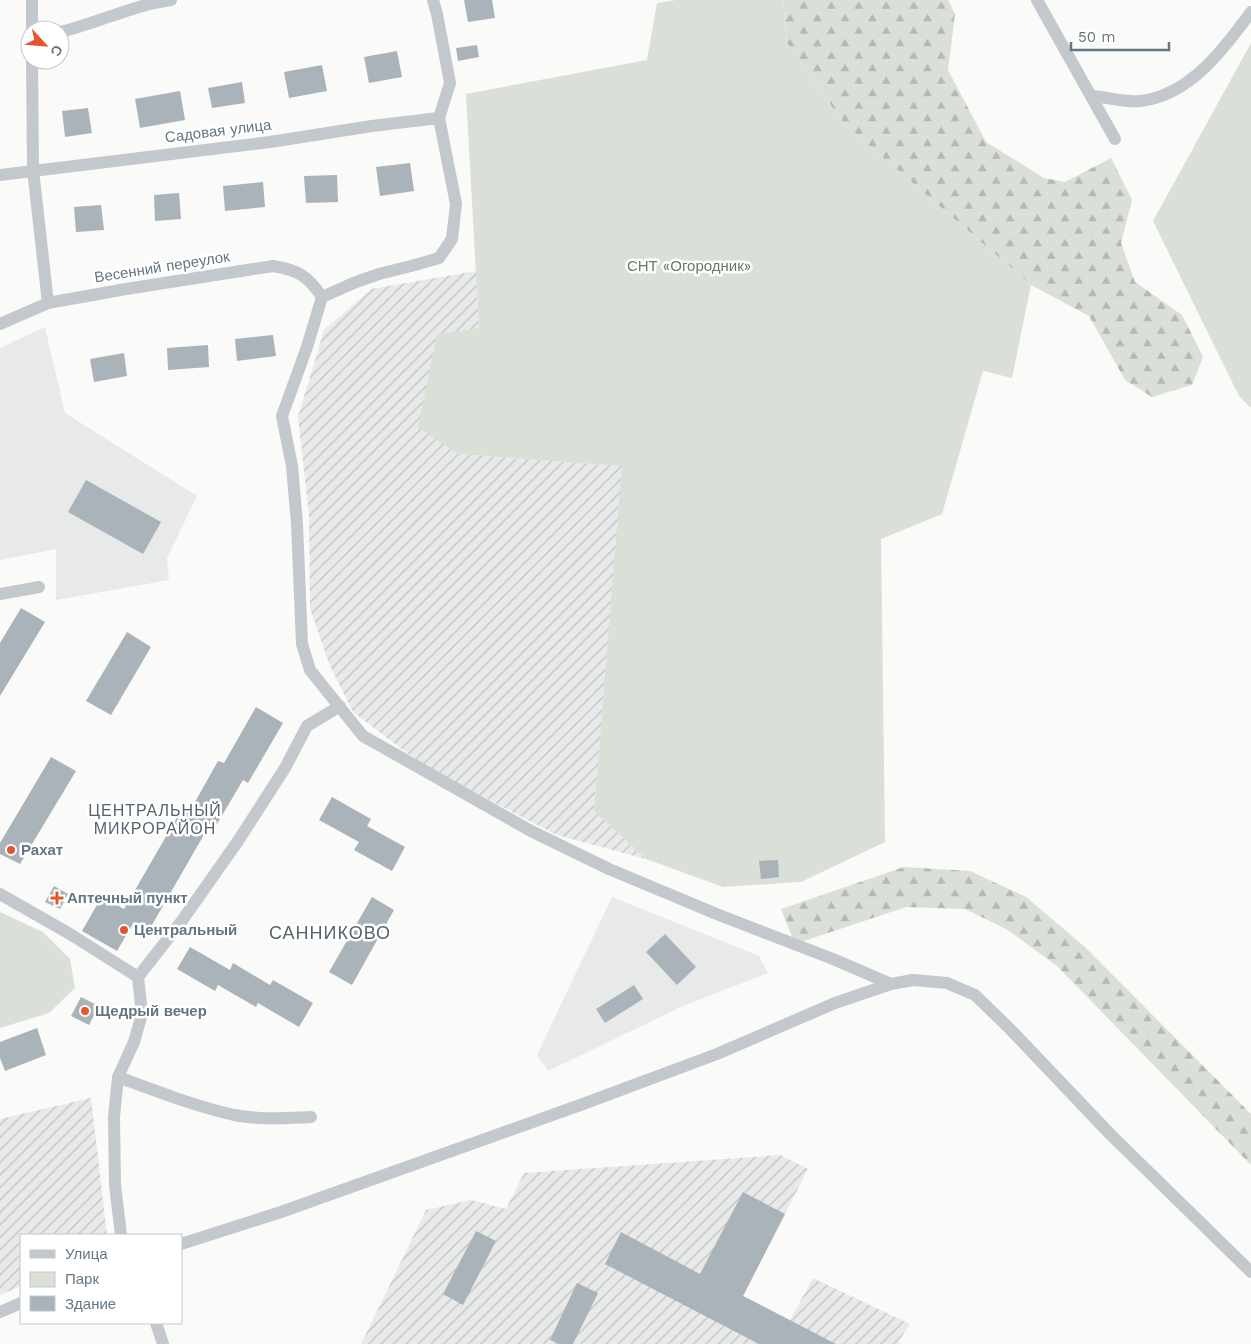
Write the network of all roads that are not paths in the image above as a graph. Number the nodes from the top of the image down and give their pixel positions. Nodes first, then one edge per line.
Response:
1 (32, 0) edge
2 (171, 0) edge
3 (433, 0) edge
4 (1037, 0) edge
5 (1251, 12) edge
6 (32, 20) edge
7 (70, 29) edge
8 (32, 70) edge
9 (1092, 96) junction
10 (440, 118) junction
11 (1115, 139) dead end
12 (33, 170) junction
13 (0, 175) edge
14 (322, 297) junction
15 (48, 303) junction
16 (0, 324) edge
17 (39, 587) dead end
18 (0, 594) edge
19 (340, 706) junction
20 (0, 894) edge
21 (138, 977) junction
22 (891, 984) junction
23 (118, 1077) junction
24 (311, 1117) dead end
25 (121, 1234) edge
26 (182, 1244) edge
27 (1251, 1272) edge
28 (20, 1303) edge
29 (0, 1312) edge
30 (156, 1324) edge
31 (163, 1344) edge

1 - 6 street
2 - 7 street
3 - 10 street
4 - 9 street
5 - 9 street
8 - 12 street
9 - 11 street
10 - 12 street, Садовая улица
10 - 14 street
12 - 13 street, Садовая улица
12 - 15 street
14 - 15 street, Весенний переулок
14 - 19 street
15 - 16 street, Весенний переулок
17 - 18 street
19 - 21 street
19 - 22 street
20 - 21 street
21 - 23 street
22 - 26 street
22 - 27 street
23 - 24 street
23 - 25 street
28 - 29 street
30 - 31 street

